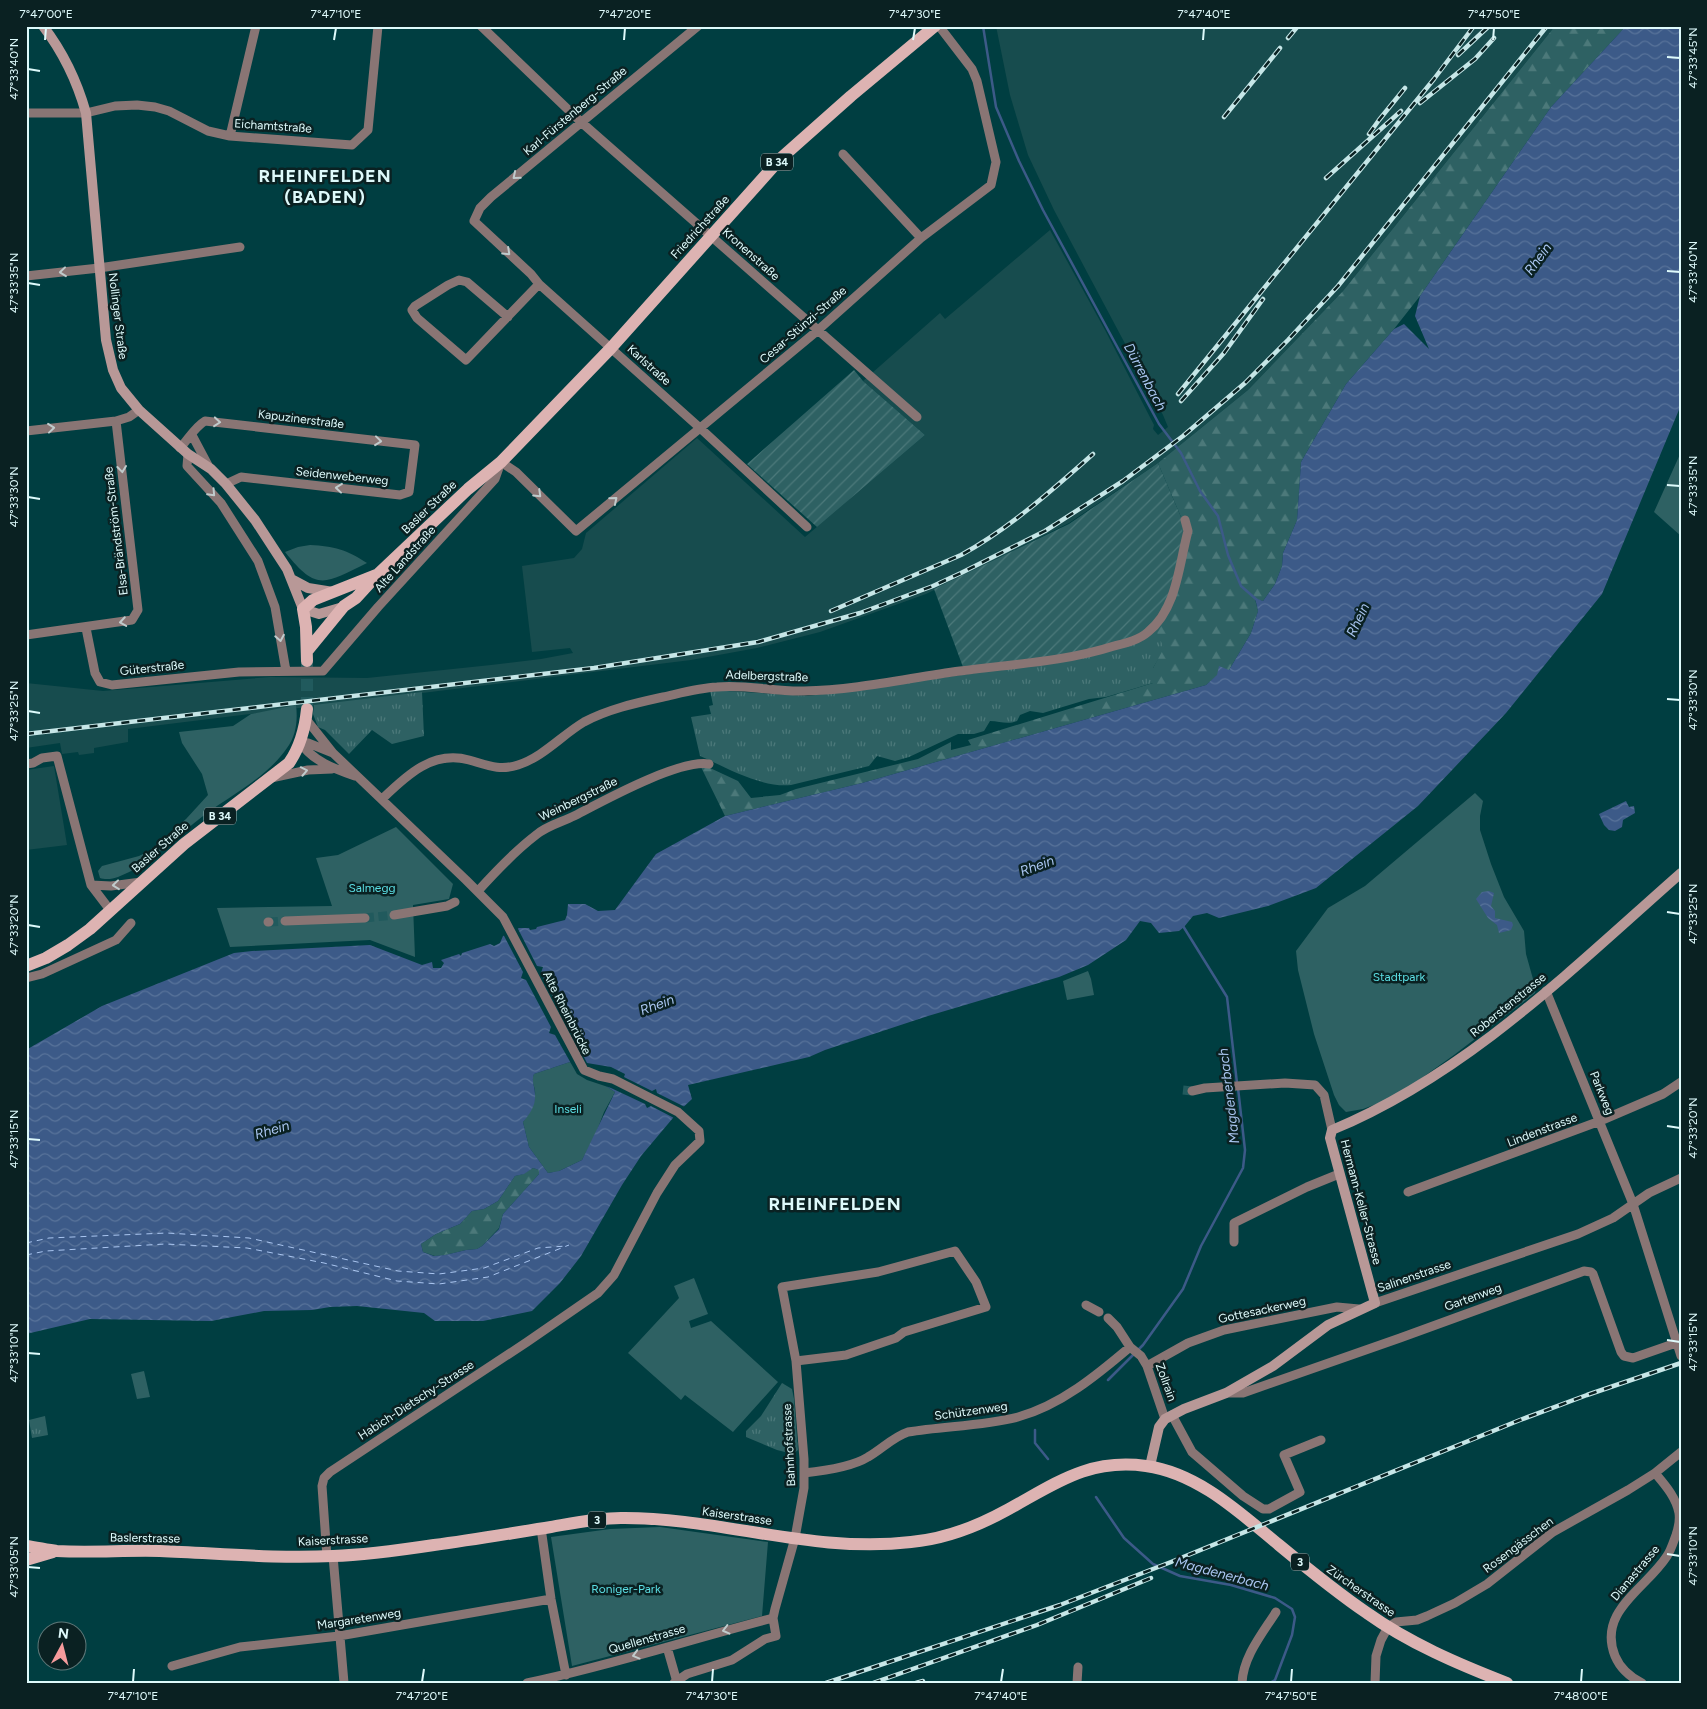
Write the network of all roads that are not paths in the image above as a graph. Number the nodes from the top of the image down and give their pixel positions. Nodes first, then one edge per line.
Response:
1 (43, 26) edge
2 (256, 26) edge
3 (378, 26) edge
4 (481, 26) edge
5 (698, 26) edge
6 (935, 26) edge
7 (939, 26) edge
8 (26, 113) edge
9 (86, 113) junction
10 (582, 122) junction
11 (230, 136) junction
12 (843, 154) dead end
13 (474, 221) joint
14 (711, 235) junction
15 (921, 238) junction
16 (240, 247) dead end
17 (99, 268) junction
18 (26, 276) edge
19 (538, 284) junction
20 (508, 317) junction
21 (817, 331) junction
22 (611, 348) junction
23 (139, 410) junction
24 (917, 417) dead end
25 (116, 421) junction
26 (700, 428) junction
27 (26, 431) edge
28 (192, 436) junction
29 (415, 445) joint
30 (184, 451) junction
31 (501, 462) junction
32 (211, 469) junction
33 (226, 484) junction
34 (1185, 520) dead end
35 (807, 527) dead end
36 (378, 574) junction
37 (293, 580) junction
38 (334, 592) junction
39 (344, 606) junction
40 (303, 610) junction
41 (86, 628) junction
42 (26, 635) edge
43 (286, 671) junction
44 (323, 671) joint
45 (306, 714) joint
46 (300, 742) junction
47 (333, 753) junction
48 (26, 764) edge
49 (709, 764) dead end
50 (337, 769) junction
51 (358, 776) junction
52 (271, 778) junction
53 (382, 799) junction
54 (1681, 873) edge
55 (141, 882) junction
56 (91, 885) junction
57 (478, 891) junction
58 (455, 902) dead end
59 (110, 910) junction
60 (394, 915) tunnel mouth
61 (365, 918) tunnel mouth
62 (285, 921) tunnel mouth
63 (131, 923) dead end
64 (26, 966) edge
65 (26, 978) edge
66 (1546, 991) junction
67 (1681, 1082) edge
68 (1192, 1091) tunnel mouth
69 (1600, 1121) junction
70 (1332, 1130) junction
71 (699, 1131) joint
72 (1339, 1174) junction
73 (1681, 1178) edge
74 (1408, 1192) dead end
75 (1633, 1204) junction
76 (1234, 1242) dead end
77 (1375, 1303) junction
78 (1086, 1305) dead end
79 (1359, 1309) junction
80 (1099, 1312) dead end
81 (1108, 1318) dead end
82 (1676, 1343) junction
83 (1132, 1347) junction
84 (1681, 1356) edge
85 (796, 1361) junction
86 (1147, 1366) junction
87 (1226, 1392) junction
88 (1168, 1417) junction
89 (1320, 1440) dead end
90 (1681, 1452) edge
91 (1150, 1466) junction
92 (804, 1473) junction
93 (1655, 1473) junction
94 (1216, 1495) joint
95 (542, 1528) junction
96 (796, 1538) junction
97 (26, 1546) edge
98 (55, 1551) junction
99 (234, 1554) joint
100 (330, 1556) junction
101 (26, 1560) edge
102 (551, 1599) junction
103 (1276, 1612) dead end
104 (773, 1618) junction
105 (1388, 1627) junction
106 (339, 1636) junction
107 (667, 1647) junction
108 (172, 1666) dead end
109 (1078, 1666) dead end
110 (566, 1675) junction
111 (675, 1682) edge
112 (344, 1683) edge
113 (527, 1683) edge
114 (1077, 1683) edge
115 (1242, 1683) edge
116 (1375, 1683) edge
117 (1507, 1683) edge
118 (1642, 1683) edge

1 - 9 street, Nollinger Straße
2 - 11 street
3 - 11 street, Eichamtstraße
4 - 10 street, Kronenstraße
5 - 10 street, Karl-Fürstenberg-Straße
6 - 14 main road, Friedrichstraße / B 34
7 - 15 street, Cesar-Stünzi-Straße
8 - 9 street, Eichamtstraße
9 - 11 street, Eichamtstraße
9 - 17 street, Nollinger Straße
10 -> 13 street, Karl-Fürstenberg-Straße
10 - 14 street, Kronenstraße
12 - 15 street
13 -> 19 street, Karlstraße
14 - 21 street, Kronenstraße
14 - 22 main road, Friedrichstraße / B 34
15 - 21 street, Cesar-Stünzi-Straße
16 - 17 street
17 -> 18 street
17 - 23 street, Nollinger Straße
19 - 20 street
19 - 22 street, Karlstraße
20 - 20 street
21 - 24 street, Kronenstraße
21 - 26 street, Cesar-Stünzi-Straße
22 - 26 street, Karlstraße
22 - 31 main road, Friedrichstraße / B 34
23 - 25 street
23 - 30 street, Nollinger Straße
27 -> 25 street
25 -> 41 street, Elsa-Brändström-Straße
31 -> 26 street, Cesar-Stünzi-Straße
26 - 35 street, Karlstraße
28 -> 29 street, Kapuzinerstraße
28 - 30 street, Kapuzinerstraße
28 - 32 street
29 -> 33 street, Seidenweberweg
30 - 32 street, Nollinger Straße
30 -> 43 street
31 - 36 main road, Basler Straße / B 34
31 - 44 street, Alte Landstraße
32 - 33 street, Nollinger Straße
33 - 37 street, Nollinger Straße
34 - 53 street, Adelbergstraße
36 - 38 main road, Basler Straße / B 34
36 - 39 main road, Basler Straße / B 34
37 - 38 street
37 - 40 street, Nollinger Straße
38 - 40 main road, Basler Straße / B 34
39 - 40 street, Basler Straße / B 34
39 - 40 main road, Basler Straße / B 34
41 - 42 street
41 - 43 street, Güterstraße
43 - 44 street, Güterstraße
45 - 46 main road, Basler Straße / B 34
45 - 47 street
46 - 47 street
46 - 50 street
46 - 52 main road, Basler Straße / B 34
47 - 51 street, Alte Rheinbrücke
48 - 56 street
49 - 57 street, Weinbergstraße
50 - 51 street
52 -> 50 street
51 - 53 street, Alte Rheinbrücke
52 - 55 main road, Basler Straße / B 34
53 - 57 street, Alte Rheinbrücke
54 - 66 street, Roberstenstrasse
55 -> 56 street
55 - 59 main road, Basler Straße / B 34
56 - 59 street
57 - 71 street, Alte Rheinbrücke
58 - 60 street
59 - 64 main road, Basler Straße / B 34
61 - 62 street
63 - 65 street
66 - 69 street, Parkweg
66 - 70 street, Roberstenstrasse
67 - 69 street, Lindenstrasse
68 - 70 street, Hermann-Keller-Strasse
69 - 74 street, Lindenstrasse
69 - 75 street, Parkweg
70 - 72 street, Hermann-Keller-Strasse
71 - 100 street, Habich-Dietschy-Strasse
72 - 76 street
72 - 77 street, Hermann-Keller-Strasse
73 - 75 street, Salinenstrasse
75 - 77 street, Salinenstrasse
75 - 82 street, Parkweg
77 - 79 street, Salinenstrasse
78 - 80 street
79 - 86 street, Gottesackerweg
79 - 87 street, Salinenstrasse
81 - 83 street, Zollrain
82 - 84 street, Parkweg
82 - 87 street, Gartenweg
83 - 86 street, Zollrain
83 - 92 street, Schützenweg
85 - 85 street, Bahnhofstrasse
85 - 92 street, Bahnhofstrasse
86 - 88 street, Zollrain
87 - 88 street, Salinenstrasse
88 - 89 street
88 - 91 street, Zollrain
90 - 93 street, Rosengässchen
91 - 94 main road, Kaiserstrasse / 3
91 - 96 main road, Kaiserstrasse / 3
92 - 96 street, Bahnhofstrasse
93 - 105 street, Rosengässchen
93 - 118 street, Dianastrasse
94 - 105 main road, Zürcherstrasse / 3
95 - 96 main road, Kaiserstrasse / 3
95 - 100 main road, Kaiserstrasse / 3
95 - 102 street
96 - 104 street, Bahnhofstrasse
97 - 98 main road, Baslerstrasse / 3
98 - 99 main road, Baslerstrasse / 3
98 - 101 main road, Baslerstrasse / 3
99 - 100 main road, Kaiserstrasse / 3
100 - 106 street, Habich-Dietschy-Strasse
102 - 106 street, Margaretenweg
102 - 110 street
103 - 115 street
104 -> 107 street, Quellenstrasse
104 - 111 street, Bahnhofstrasse
105 - 116 street
105 - 117 main road, Zürcherstrasse / 3
106 - 108 street, Margaretenweg
106 - 112 street, Habich-Dietschy-Strasse
107 -> 110 street, Quellenstrasse
107 - 111 street
109 - 114 street
110 - 113 street, Quellenstrasse

